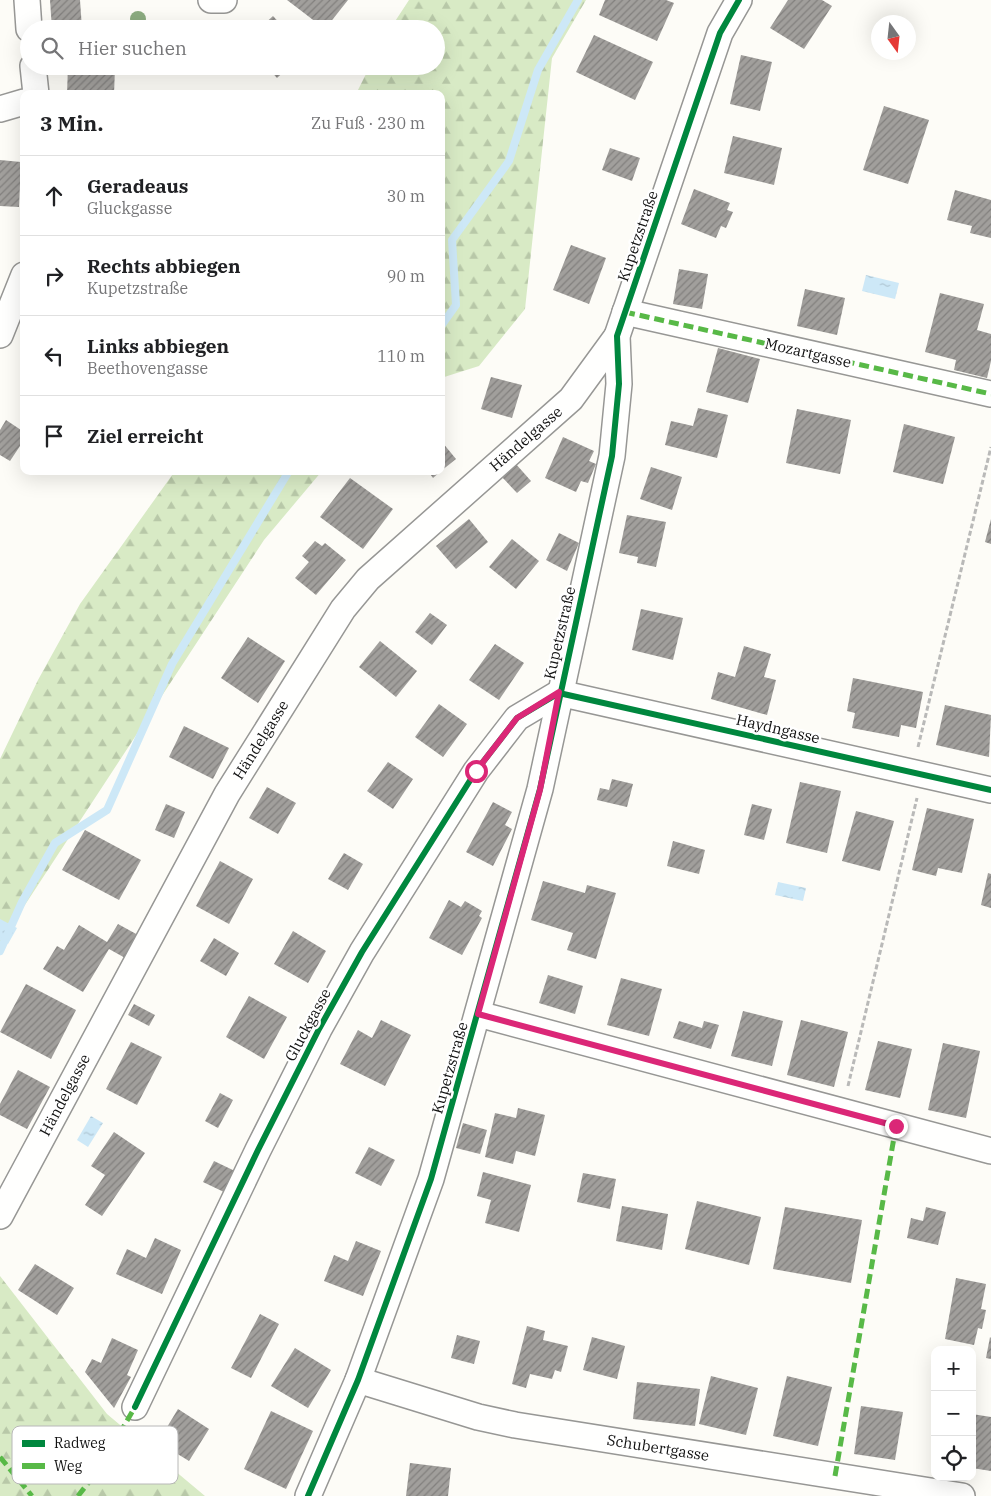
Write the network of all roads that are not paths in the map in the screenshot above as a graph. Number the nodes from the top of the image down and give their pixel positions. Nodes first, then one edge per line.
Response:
1 (27, 0) edge
2 (211, 0) edge
3 (224, 0) edge
4 (739, 0) edge
5 (28, 20) edge
6 (34, 75) edge
7 (36, 90) edge
8 (20, 103) edge
9 (0, 109) edge
10 (20, 285) edge
11 (625, 312) junction
12 (0, 335) edge
13 (617, 336) junction
14 (991, 394) edge
15 (559, 692) junction
16 (991, 790) edge
17 (478, 1014) junction
18 (991, 1151) edge
19 (0, 1216) edge
20 (358, 1380) junction
21 (135, 1407) dead end
22 (308, 1496) edge
23 (962, 1496) edge

1 - 5 street
2 - 3 street
4 - 11 street, Kupetzstraße
6 - 7 street
8 - 9 street
10 - 12 street
11 - 13 street, Kupetzstraße
11 - 14 street, Mozartgasse
13 - 15 street, Kupetzstraße
13 - 19 street, Händelgasse
15 - 16 street, Haydngasse
15 - 17 street, Kupetzstraße
15 - 21 street, Gluckgasse
17 - 18 street
17 - 20 street, Kupetzstraße
20 - 22 street, Kupetzstraße
20 - 23 street, Schubertgasse

